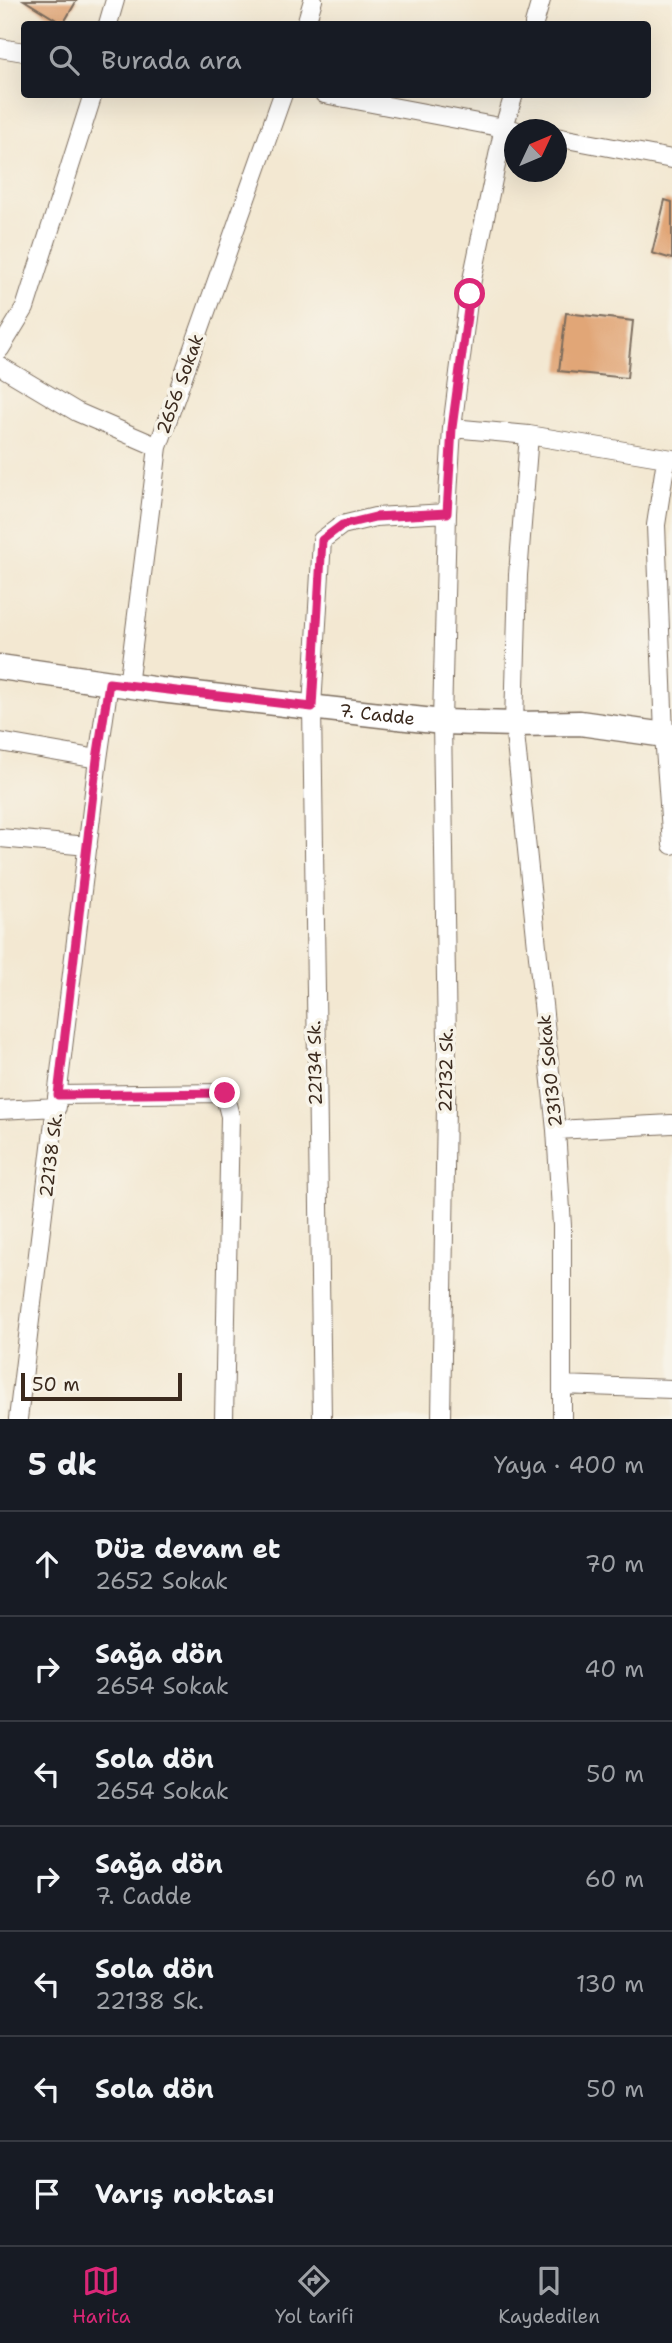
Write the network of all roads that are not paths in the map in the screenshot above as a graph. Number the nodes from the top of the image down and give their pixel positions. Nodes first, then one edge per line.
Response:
1 (115, 0) edge
2 (313, 0) edge
3 (541, 0) edge
4 (109, 21) edge
5 (307, 21) edge
6 (535, 21) edge
7 (0, 48) edge
8 (21, 52) edge
9 (92, 98) edge
10 (282, 98) edge
11 (346, 98) edge
12 (514, 98) edge
13 (511, 119) edge
14 (504, 127) edge
15 (567, 139) edge
16 (504, 153) edge
17 (672, 159) edge
18 (0, 349) edge
19 (0, 366) edge
20 (452, 428) junction
21 (529, 435) junction
22 (158, 446) junction
23 (669, 459) edge
24 (447, 513) junction
25 (664, 526) edge
26 (666, 657) edge
27 (0, 667) edge
28 (119, 684) junction
29 (312, 707) junction
30 (442, 722) junction
31 (514, 724) junction
32 (668, 736) edge
33 (0, 742) edge
34 (97, 759) junction
35 (0, 838) edge
36 (672, 845) edge
37 (88, 846) junction
38 (58, 1101) junction
39 (0, 1110) edge
40 (672, 1124) edge
41 (556, 1130) junction
42 (562, 1385) junction
43 (672, 1390) edge
44 (18, 1419) edge
45 (224, 1419) edge
46 (321, 1419) edge
47 (441, 1419) edge
48 (562, 1419) edge

1 - 4 street
2 - 5 street
3 - 6 street
7 - 8 street
9 - 18 street
10 - 22 street, 2656 Sokak
11 - 14 street
12 - 13 street, 22132 Sk.
15 - 17 street
16 - 20 street, 22132 Sk.
19 - 22 street
20 - 21 street
20 - 24 street, 22132 Sk.
21 - 23 street
21 - 31 street, 23130 Sokak
22 - 28 street, 2656 Sokak
23 - 25 street
24 - 29 street, 22134 Sk.
24 - 30 street, 22132 Sk.
25 - 26 street
26 - 32 street
27 - 28 street, 7. Cadde
28 - 29 street, 7. Cadde
28 - 34 street, 22138 Sk.
29 - 30 street, 7. Cadde
29 - 46 street, 22134 Sk.
30 - 31 street, 7. Cadde
30 - 47 street, 22132 Sk.
31 - 32 street, 7. Cadde
31 - 41 street, 23130 Sokak
32 - 36 street
33 - 34 street
34 - 37 street, 22138 Sk.
35 - 37 street
37 - 38 street, 22138 Sk.
38 - 39 street
38 - 44 street, 22138 Sk.
38 - 45 street
40 - 41 street
41 - 42 street, 23130 Sokak
42 - 43 street
42 - 48 street, 23130 Sokak

